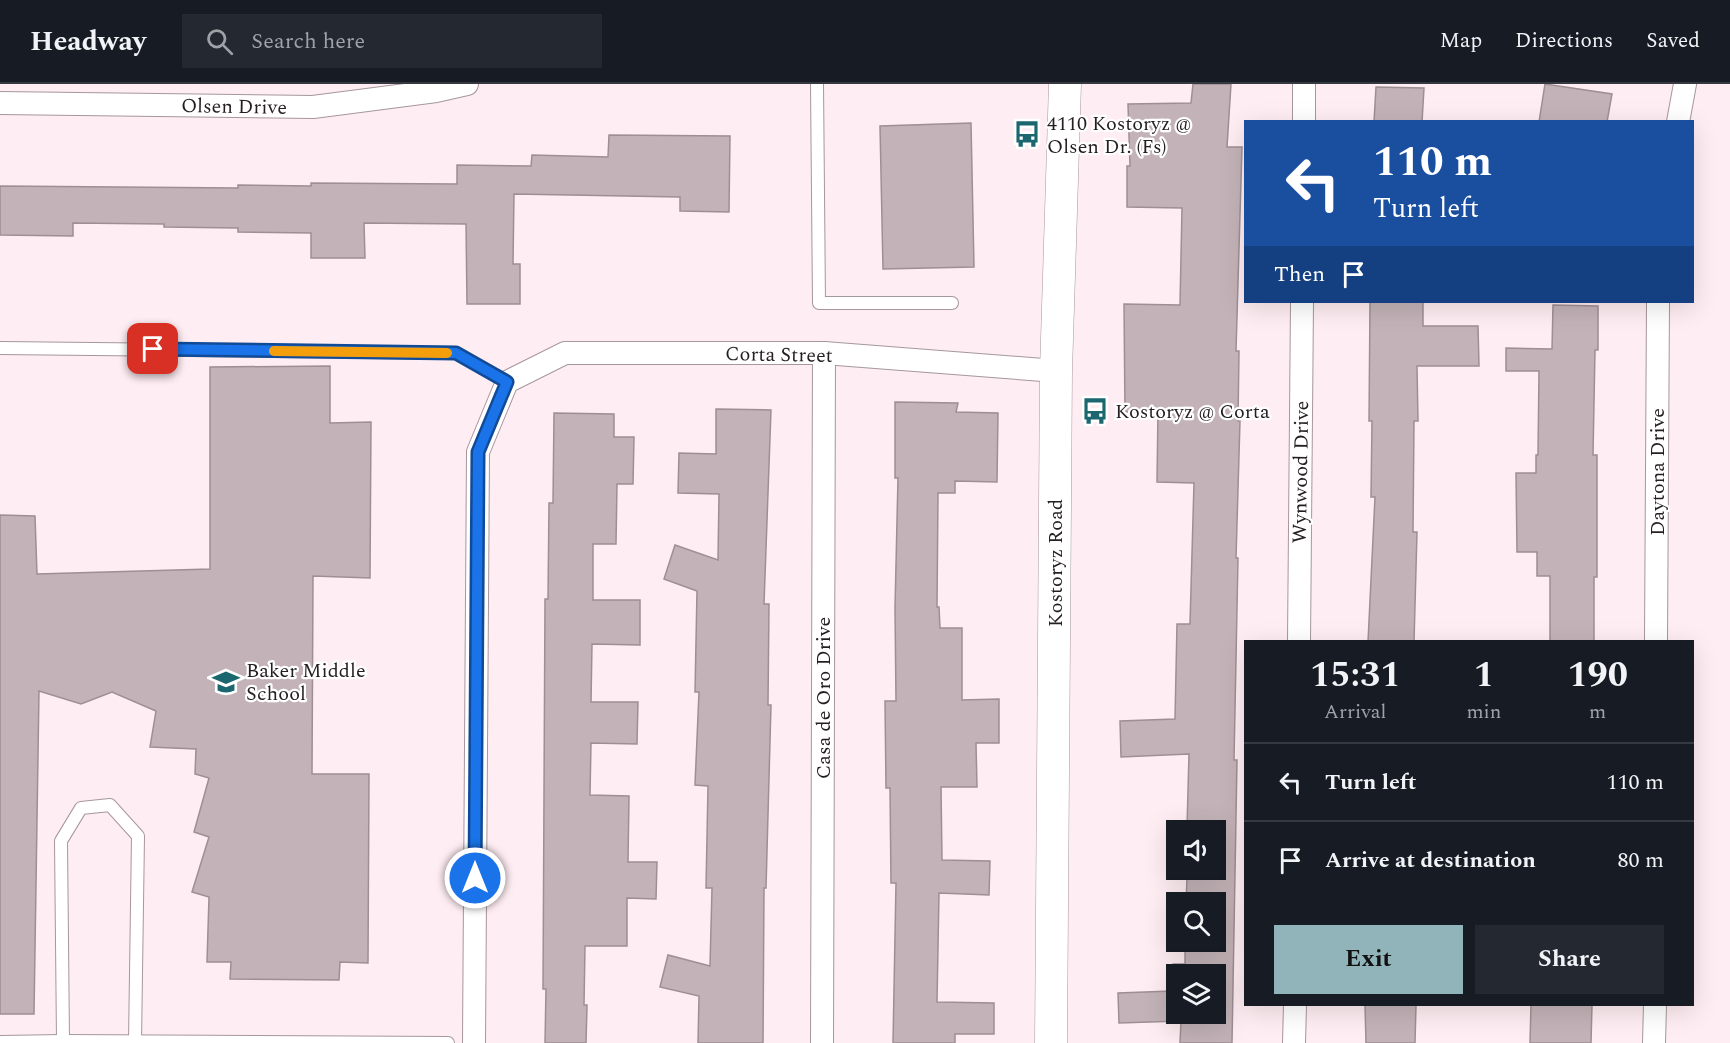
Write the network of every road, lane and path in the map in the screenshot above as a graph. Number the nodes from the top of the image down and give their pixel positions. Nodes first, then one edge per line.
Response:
1 (467, 84) edge
2 (817, 84) edge
3 (1065, 84) edge
4 (1304, 84) edge
5 (1685, 84) edge
6 (0, 103) edge
7 (1304, 120) edge
8 (1678, 120) edge
9 (952, 303) dead end
10 (1302, 303) edge
11 (1658, 303) edge
12 (0, 348) edge
13 (824, 353) junction
14 (1056, 371) junction
15 (507, 382) junction
16 (1299, 640) edge
17 (1656, 640) edge
18 (1295, 1006) edge
19 (1654, 1006) edge
20 (63, 1041) junction
21 (0, 1042) edge
22 (135, 1042) edge
23 (448, 1043) edge
24 (474, 1043) edge
25 (822, 1043) edge
26 (1052, 1043) edge
27 (1294, 1043) edge
28 (1654, 1043) edge

1 - 6 street, Olsen Drive
2 - 9 lane
3 - 14 main road, Kostoryz Road
4 - 7 street
5 - 8 street
10 - 16 street, Wynwood Drive
11 - 17 street, Daytona Drive
12 - 15 lane
13 - 14 street, Corta Street
13 - 15 street, Corta Street
13 - 25 street, Casa de Oro Drive
14 - 26 main road, Kostoryz Road
15 - 24 street
18 - 27 street
19 - 28 street
20 - 21 lane
20 - 22 lane
20 - 22 lane
22 - 23 lane

